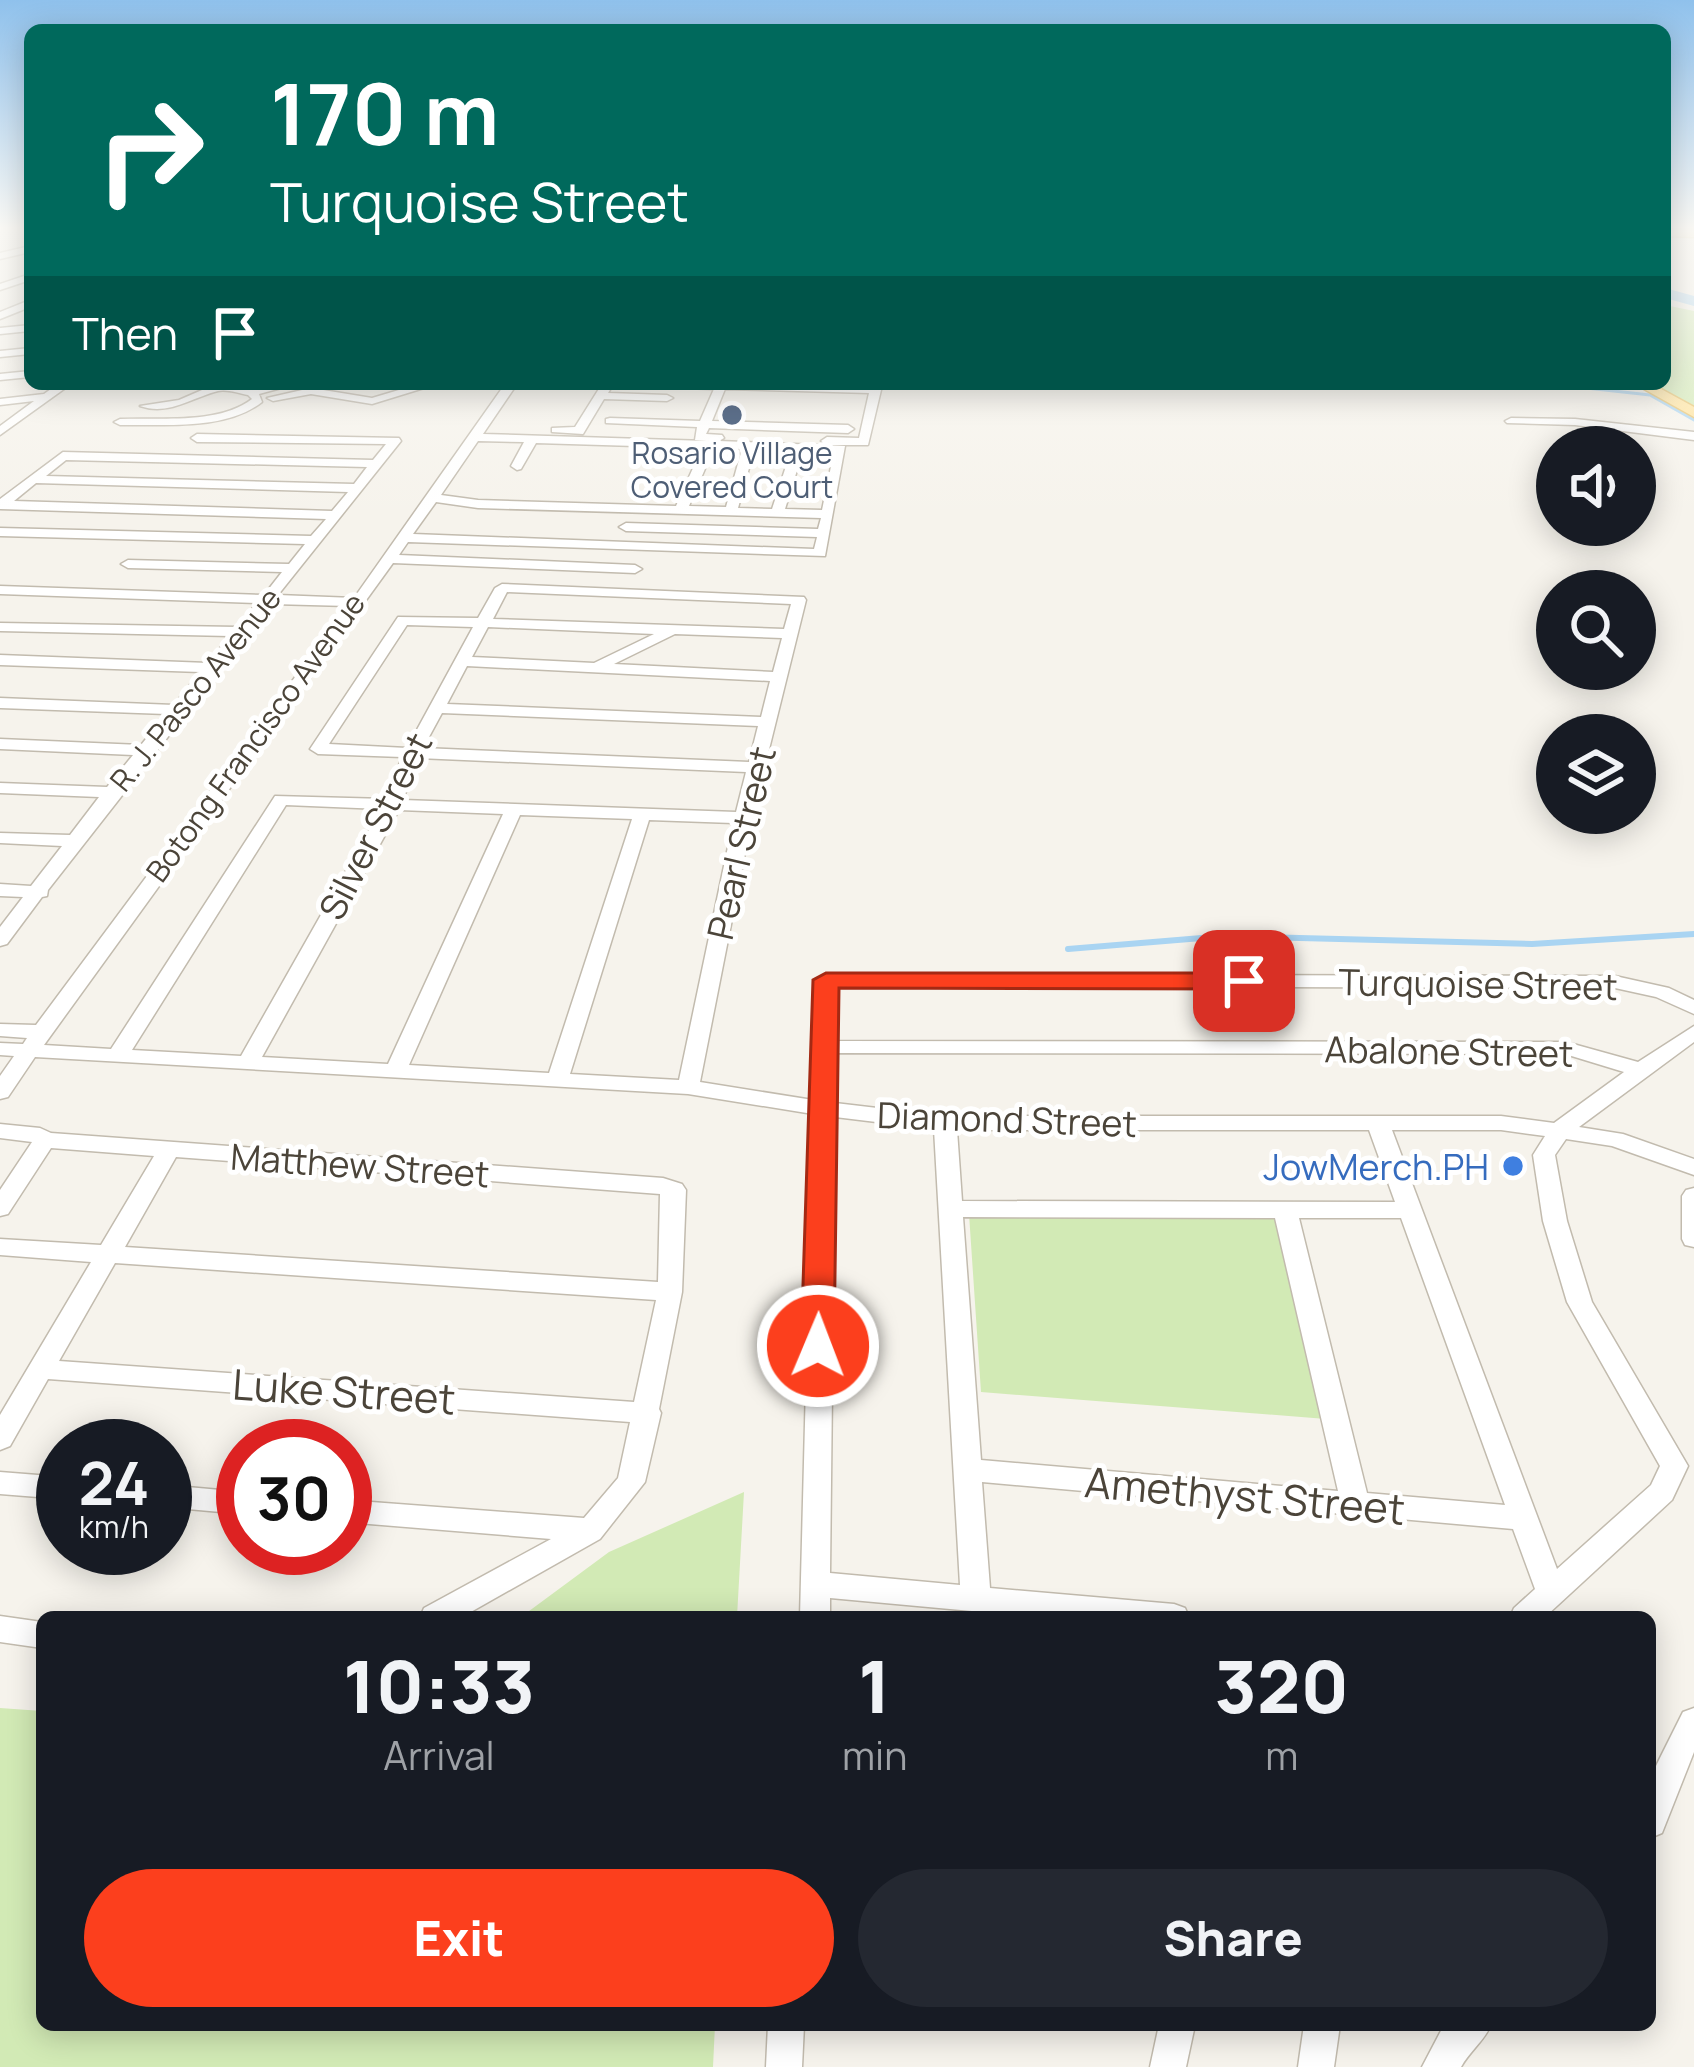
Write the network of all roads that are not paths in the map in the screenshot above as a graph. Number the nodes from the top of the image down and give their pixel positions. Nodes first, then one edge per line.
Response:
1 (57, 390) edge
2 (212, 390) edge
3 (235, 390) edge
4 (272, 390) edge
5 (342, 390) edge
6 (410, 390) edge
7 (502, 390) edge
8 (719, 390) edge
9 (875, 390) edge
10 (1653, 390) edge
11 (255, 396) junction
12 (601, 396) edge
13 (47, 397) junction
14 (0, 401) edge
15 (872, 401) junction
16 (146, 406) dead end
17 (708, 412) junction
18 (1694, 413) edge
19 (610, 421) dead end
20 (1511, 421) dead end
21 (120, 422) dead end
22 (0, 430) edge
23 (866, 430) junction
24 (478, 433) junction
25 (1694, 436) edge
26 (197, 438) dead end
27 (532, 439) junction
28 (577, 441) junction
29 (709, 445) junction
30 (749, 446) junction
31 (798, 448) junction
32 (569, 461) dead end
33 (379, 464) junction
34 (517, 466) dead end
35 (33, 479) junction
36 (358, 488) junction
37 (435, 498) junction
38 (0, 505) edge
39 (681, 509) junction
40 (731, 511) junction
41 (777, 513) junction
42 (827, 514) junction
43 (336, 515) junction
44 (626, 527) dead end
45 (0, 532) edge
46 (824, 533) junction
47 (155, 535) junction
48 (402, 538) junction
49 (314, 540) junction
50 (471, 540) junction
51 (387, 559) junction
52 (455, 561) junction
53 (128, 563) junction
54 (291, 568) junction
55 (635, 569) dead end
56 (502, 588) joint
57 (0, 590) edge
58 (98, 594) junction
59 (268, 601) junction
60 (354, 602) junction
61 (483, 622) junction
62 (0, 627) edge
63 (21, 627) junction
64 (676, 629) junction
65 (244, 632) junction
66 (790, 634) junction
67 (0, 644) edge
68 (0, 660) edge
69 (462, 661) junction
70 (212, 668) junction
71 (594, 668) junction
72 (781, 677) junction
73 (0, 703) edge
74 (436, 708) junction
75 (177, 710) junction
76 (770, 722) junction
77 (0, 744) edge
78 (145, 750) junction
79 (412, 752) junction
80 (757, 767) junction
81 (0, 788) edge
82 (112, 792) junction
83 (393, 804) junction
84 (514, 809) junction
85 (642, 814) junction
86 (743, 818) junction
87 (0, 838) edge
88 (77, 842) junction
89 (0, 890) edge
90 (40, 892) junction
91 (0, 940) edge
92 (1694, 1008) edge
93 (0, 1030) edge
94 (1694, 1032) edge
95 (35, 1040) junction
96 (824, 1047) junction
97 (0, 1049) edge
98 (118, 1055) junction
99 (248, 1063) junction
100 (1640, 1070) junction
101 (395, 1072) junction
102 (557, 1081) junction
103 (688, 1088) junction
104 (0, 1092) edge
105 (821, 1108) junction
106 (945, 1123) junction
107 (1378, 1123) junction
108 (1561, 1130) junction
109 (0, 1131) edge
110 (45, 1140) junction
111 (0, 1146) edge
112 (168, 1152) junction
113 (1694, 1167) edge
114 (1694, 1196) edge
115 (0, 1208) edge
116 (950, 1209) junction
117 (1285, 1209) junction
118 (1408, 1210) junction
119 (1694, 1239) edge
120 (0, 1247) edge
121 (107, 1252) junction
122 (670, 1292) junction
123 (40, 1369) junction
124 (648, 1413) junction
125 (0, 1438) edge
126 (970, 1470) junction
127 (0, 1483) edge
128 (36, 1486) edge
129 (1356, 1506) junction
130 (372, 1513) edge
131 (1521, 1518) junction
132 (590, 1531) junction
133 (814, 1584) junction
134 (1551, 1592) junction
135 (976, 1600) junction
136 (446, 1611) edge
137 (815, 1611) edge
138 (1104, 1611) edge
139 (1531, 1611) edge
140 (0, 1629) edge
141 (36, 1634) edge
142 (1694, 1722) edge
143 (1656, 1806) edge
144 (786, 2031) edge
145 (1176, 2031) edge
146 (1321, 2031) edge
147 (1465, 2031) edge
148 (784, 2067) edge
149 (1168, 2067) edge
150 (1316, 2067) edge
151 (1440, 2067) edge

1 - 13 street
2 - 16 street
3 - 11 street
4 - 11 street
5 - 6 street
5 - 11 street
7 - 24 street, Botong Francisco Avenue
8 - 17 street
9 - 15 street
10 - 18 main road
11 - 21 street
12 - 17 street
12 - 24 street
13 - 14 street
13 - 22 street
15 - 17 street
15 - 23 street
17 - 19 street
17 - 23 street
17 - 23 street
20 - 25 street
24 - 27 street
24 - 37 street, Botong Francisco Avenue
26 - 33 street, R. J. Pasco Avenue
27 - 28 street
27 - 34 street
28 - 29 street
28 - 32 street
29 - 30 street
29 - 39 street
30 - 31 street
30 - 40 street
31 - 41 street
31 - 42 street
33 - 35 street
33 - 36 street, R. J. Pasco Avenue
35 - 36 street
35 - 38 street
36 - 43 street, R. J. Pasco Avenue
37 - 39 street
37 - 48 street, Botong Francisco Avenue
38 - 43 street
39 - 40 street
40 - 41 street
41 - 42 street
42 - 46 street
43 - 49 street, R. J. Pasco Avenue
44 - 46 street
45 - 47 street
46 - 50 street
47 - 49 street
47 - 53 street
48 - 50 street
48 - 51 street, Botong Francisco Avenue
49 - 54 street, R. J. Pasco Avenue
50 - 52 street
51 - 52 street
51 - 60 street, Botong Francisco Avenue
52 - 55 street
53 - 54 street
53 - 58 street
54 - 59 street, R. J. Pasco Avenue
56 - 61 street, Silver Street
56 - 66 street, Pearl Street
57 - 58 street
58 - 59 street
59 - 60 street
59 - 65 street, R. J. Pasco Avenue
60 - 95 street, Botong Francisco Avenue
61 - 64 street
61 - 69 street, Silver Street
61 - 79 street
62 - 63 street
63 - 65 street
63 - 67 street
64 - 66 street
64 - 71 street
65 - 70 street, R. J. Pasco Avenue
66 - 72 street, Pearl Street
68 - 70 street
69 - 71 street
69 - 74 street, Silver Street
70 - 75 street, R. J. Pasco Avenue
71 - 72 street
72 - 76 street, Pearl Street
73 - 75 street
74 - 76 street
74 - 79 street, Silver Street
75 - 78 street, R. J. Pasco Avenue
76 - 80 street, Pearl Street
77 - 78 street
78 - 82 street, R. J. Pasco Avenue
79 - 80 street
79 - 83 street, Silver Street
80 - 86 street, Pearl Street
81 - 82 street
82 - 88 street, R. J. Pasco Avenue
83 - 84 street
83 - 98 street
83 - 99 street, Silver Street
84 - 85 street
84 - 101 street
85 - 86 street
85 - 102 street
86 - 103 street, Pearl Street
87 - 88 street
88 - 90 street, R. J. Pasco Avenue
89 - 90 street
90 - 91 street, R. J. Pasco Avenue
92 - 96 street, Turquoise Street
93 - 95 street
94 - 100 street
95 - 97 street
95 - 98 street, Diamond Street
95 - 104 street, Botong Francisco Avenue
96 - 100 street, Abalone Street
96 - 105 street
98 - 99 street, Diamond Street
99 - 101 street, Diamond Street
100 - 108 street
101 - 102 street, Diamond Street
102 - 103 street, Diamond Street
103 - 105 street, Diamond Street
105 - 106 street, Diamond Street
105 - 133 street
106 - 107 street, Diamond Street
106 - 116 street
107 - 108 street, Diamond Street
107 - 118 street
108 - 113 street, Diamond Street
108 - 134 street
109 - 110 street
110 - 111 street
110 - 112 street, Matthew Street
110 - 115 street
112 - 121 street
112 - 122 street, Matthew Street
114 - 119 street
116 - 117 street
116 - 126 street
117 - 118 street
117 - 129 street
118 - 131 street
120 - 121 street
121 - 122 street
121 - 123 street
122 - 124 street
123 - 124 street, Luke Street
123 - 125 street
124 - 132 street
126 - 129 street, Amethyst Street
126 - 135 street
127 - 128 street
129 - 131 street, Amethyst Street
130 - 132 street
131 - 134 street
132 - 136 street
133 - 135 street
133 - 137 street
134 - 139 street
135 - 138 street
140 - 141 street
142 - 143 street
144 - 148 street
145 - 149 street
146 - 150 street
147 - 151 street

